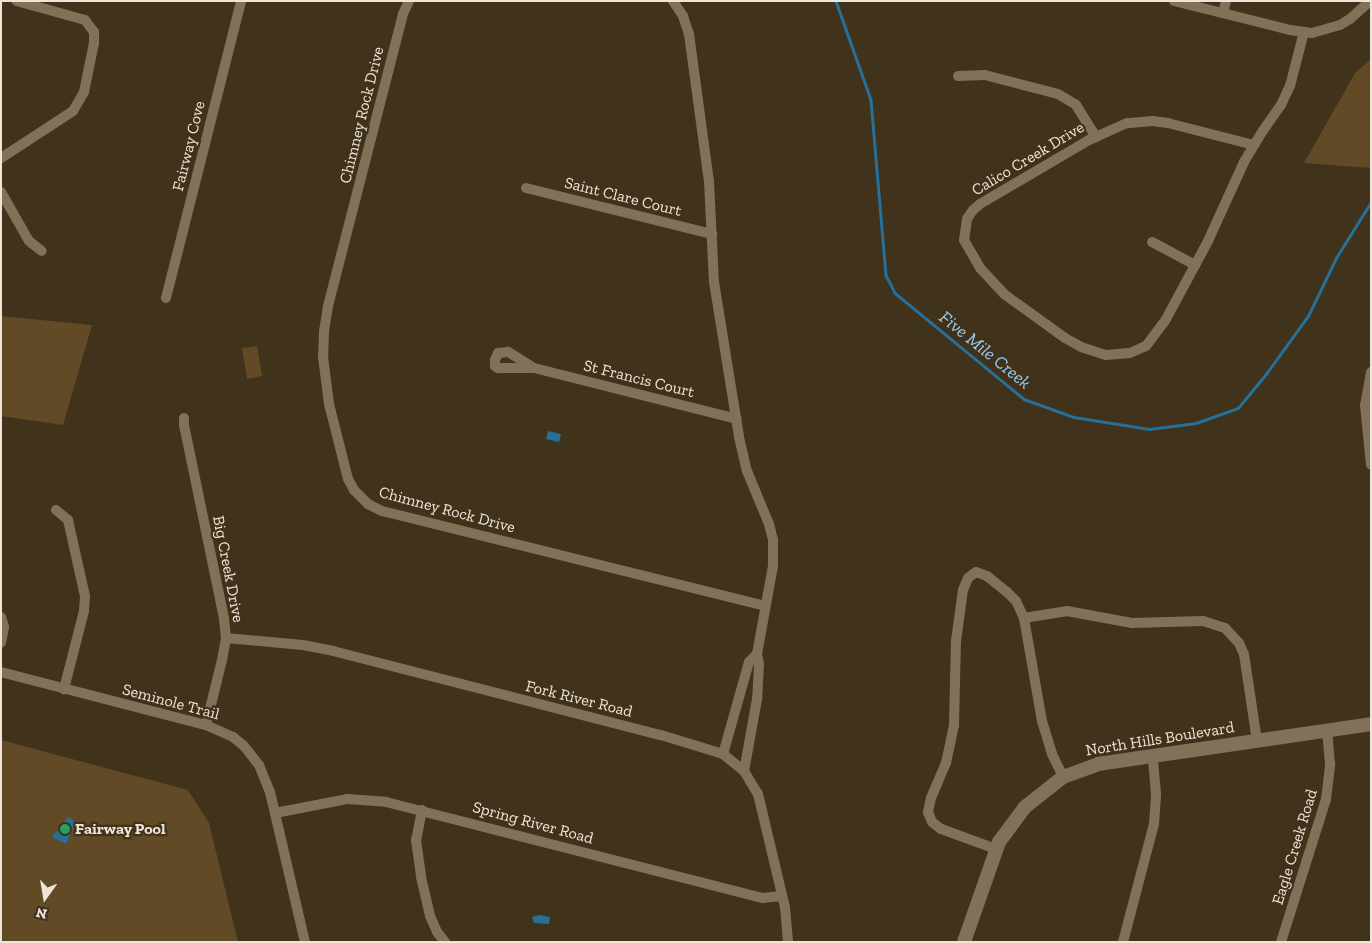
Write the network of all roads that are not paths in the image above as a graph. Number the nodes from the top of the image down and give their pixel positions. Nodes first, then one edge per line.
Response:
1 (17, 1) edge
2 (241, 1) edge
3 (409, 1) edge
4 (673, 1) edge
5 (1174, 1) edge
6 (1226, 1) edge
7 (1370, 1) edge
8 (1223, 14) junction
9 (1304, 32) junction
10 (958, 76) dead end
11 (1096, 136) junction
12 (1254, 145) junction
13 (1, 158) edge
14 (526, 188) dead end
15 (1, 192) edge
16 (712, 234) junction
17 (1152, 242) dead end
18 (42, 251) dead end
19 (1195, 265) junction
20 (166, 298) dead end
21 (534, 368) dead end
22 (1371, 372) edge
23 (184, 418) dead end
24 (737, 419) junction
25 (1371, 465) edge
26 (56, 510) dead end
27 (765, 606) junction
28 (1, 617) edge
29 (1024, 618) junction
30 (226, 638) junction
31 (1, 642) edge
32 (757, 654) junction
33 (1, 672) edge
34 (64, 689) junction
35 (1371, 724) edge
36 (206, 725) junction
37 (1327, 731) junction
38 (1257, 741) junction
39 (723, 754) junction
40 (1153, 756) junction
41 (744, 771) junction
42 (1063, 777) junction
43 (422, 810) junction
44 (274, 813) junction
45 (996, 849) junction
46 (782, 896) junction
47 (305, 942) edge
48 (445, 942) edge
49 (788, 942) edge
50 (964, 942) edge
51 (1123, 942) edge
52 (1282, 942) edge

1 - 13 street
2 - 20 street, Fairway Cove
3 - 27 street, Chimney Rock Drive
4 - 16 street
5 - 8 street
6 - 8 street
7 - 9 street
8 - 9 street
9 - 12 street, Calico Creek Drive
10 - 11 street
11 - 12 street, Calico Creek Drive
11 - 19 street, Calico Creek Drive
12 - 19 street, Calico Creek Drive
14 - 16 street, Saint Clare Court
15 - 18 street
16 - 24 street
17 - 19 street
21 - 24 street, St Francis Court
22 - 25 street
23 - 30 street, Big Creek Drive
24 - 27 street
26 - 34 street
27 - 32 street
28 - 31 street
29 - 38 street
29 - 42 street
29 - 45 street
30 - 36 street, Big Creek Drive
30 - 39 street, Fork River Road
32 - 39 street
32 - 41 street
33 - 34 street, Seminole Trail
34 - 36 street, Seminole Trail
35 - 37 street, North Hills Boulevard
36 - 44 street, Seminole Trail
37 - 38 street, North Hills Boulevard
37 - 52 street, Eagle Creek Road
38 - 40 street, North Hills Boulevard
39 - 41 street, Fork River Road
40 - 42 street, North Hills Boulevard
40 - 51 street
41 - 46 street, Fork River Road
42 - 45 street, North Hills Boulevard
43 - 44 street, Spring River Road
43 - 46 street, Spring River Road
43 - 48 street
44 - 47 street, Seminole Trail
45 - 50 street, North Hills Boulevard
46 - 49 street, Fork River Road

